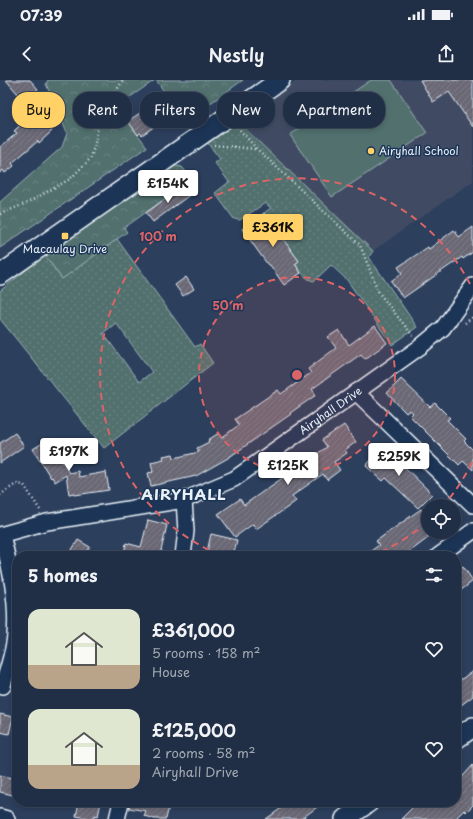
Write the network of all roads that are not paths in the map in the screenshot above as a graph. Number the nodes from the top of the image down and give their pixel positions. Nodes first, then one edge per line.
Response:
1 (280, 80) edge
2 (0, 275) edge
3 (473, 286) edge
4 (356, 392) junction
5 (184, 500) junction
6 (473, 505) edge
7 (473, 531) edge
8 (1, 535) edge
9 (184, 551) edge
10 (445, 551) edge
11 (12, 583) edge
12 (12, 655) edge
13 (7, 687) edge
14 (473, 727) edge
15 (461, 735) edge
16 (121, 807) edge
17 (362, 807) edge
18 (0, 817) edge
19 (7, 819) edge
20 (117, 819) edge
21 (345, 819) edge

1 - 2 street
3 - 4 street, Airyhall Drive
4 - 5 street, Airyhall Drive
4 - 6 street
5 - 8 street, Airyhall Drive
5 - 9 street
7 - 10 street
8 - 11 street, Airyhall Drive
12 - 13 street, Airyhall Drive
14 - 15 street
16 - 20 street
17 - 21 street
18 - 19 street

